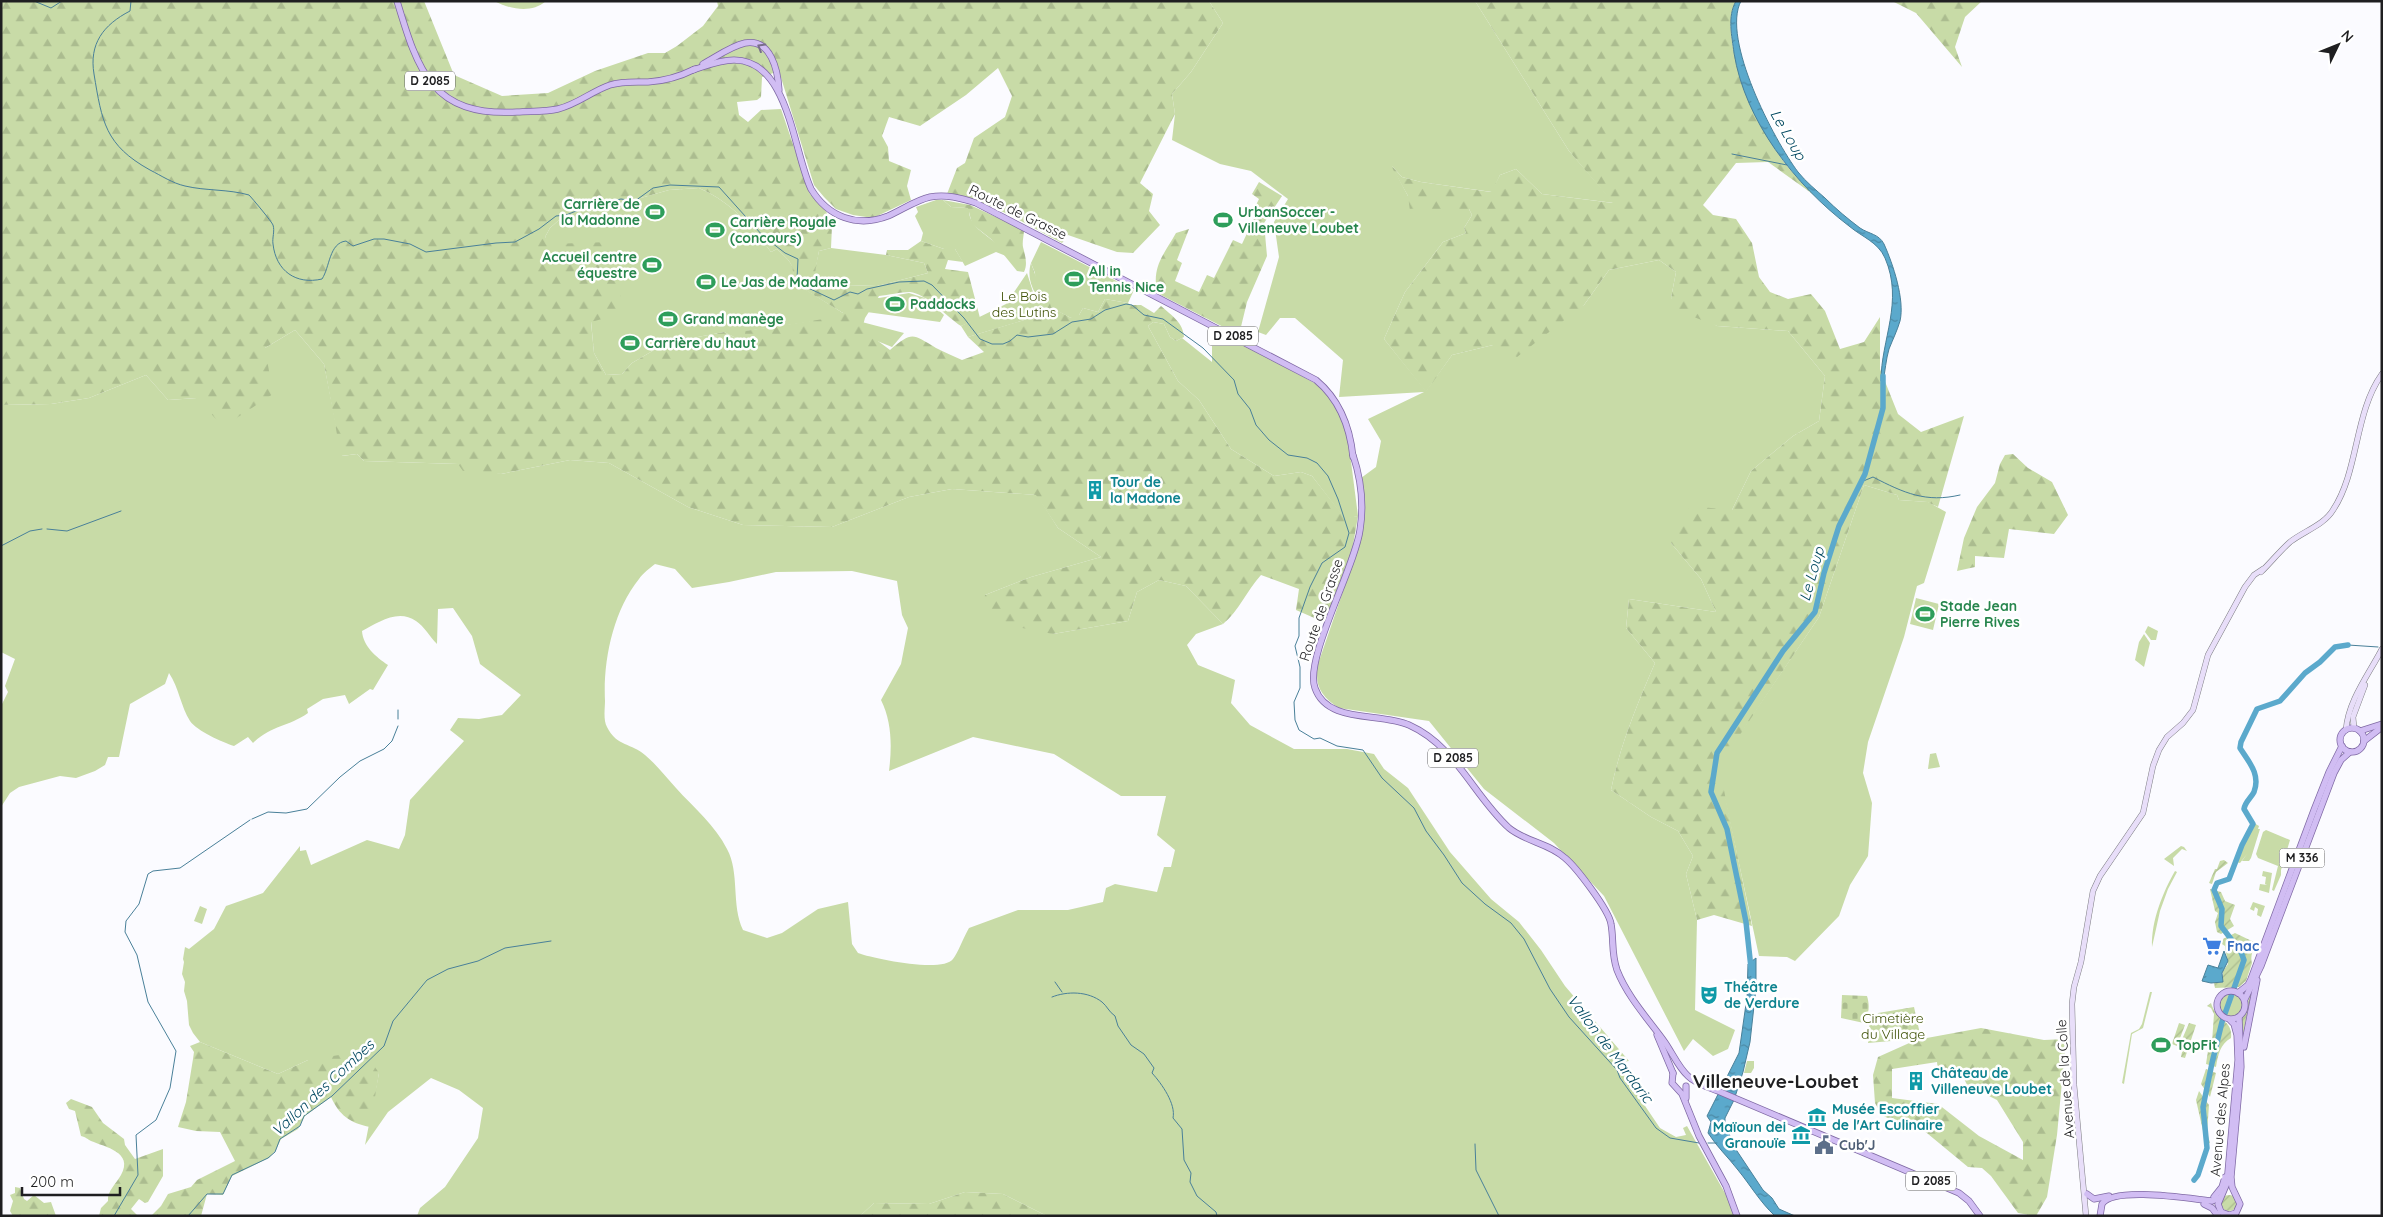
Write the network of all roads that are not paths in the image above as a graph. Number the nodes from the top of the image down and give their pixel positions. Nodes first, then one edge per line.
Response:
1 (397, 1) edge
2 (693, 70) junction
3 (779, 90) junction
4 (2382, 374) edge
5 (2382, 649) edge
6 (2368, 675) junction
7 (2382, 726) edge
8 (2357, 729) junction
9 (2346, 730) junction
10 (2364, 741) junction
11 (2342, 746) junction
12 (2350, 752) junction
13 (2261, 966) junction
14 (2238, 993) junction
15 (2244, 999) junction
16 (2239, 1018) junction
17 (2230, 1020) junction
18 (1656, 1031) junction
19 (2241, 1067) junction
20 (1674, 1073) junction
21 (1686, 1079) junction
22 (1678, 1088) junction
23 (1704, 1144) junction
24 (2082, 1159) junction
25 (2227, 1167) junction
26 (2087, 1194) junction
27 (2235, 1194) junction
28 (2134, 1195) junction
29 (2221, 1196) junction
30 (2114, 1198) junction
31 (2205, 1202) junction
32 (2220, 1213) edge
33 (2099, 1215) edge
34 (2230, 1215) edge
35 (1737, 1216) edge
36 (1980, 1216) edge
37 (2088, 1216) edge

1 - 2 main road, D 2085
2 - 3 main road, Route de Grasse / D 2085
3 -> 2 main road, D 2085
3 - 18 main road, Route de Grasse / D 2085
4 - 24 main road, Avenue de la Colle
5 - 6 main road
6 - 8 main road
6 - 9 main road
7 - 8 main road
7 - 10 main road
8 - 9 main road
8 - 10 main road
9 - 11 main road
10 - 12 main road
11 - 12 main road
11 - 14 main road, M 336
12 - 13 main road, M 336
13 - 15 main road
13 - 19 main road, M 336
14 - 15 main road
14 - 17 main road
15 - 16 main road
16 - 17 main road
16 - 19 main road, Avenue des Alpes
17 - 25 main road, Avenue des Alpes
18 - 20 main road, Route de Grasse / D 2085
18 - 21 main road, Route de Grasse / D 2085
19 - 27 main road, Avenue des Alpes / M 336
20 - 21 main road
20 - 22 main road, Route de Grasse
21 - 22 main road
21 - 23 main road
21 - 36 main road, D 2085
22 - 23 main road
23 - 35 main road
24 - 26 main road, Avenue de la Colle
24 - 37 main road, Avenue de la Colle
25 - 29 main road, Avenue des Alpes
25 - 31 main road
26 - 30 main road
26 - 37 main road, Avenue de la Colle
27 - 29 main road
27 - 34 main road
28 - 30 main road
28 - 31 main road
28 - 31 main road
29 - 31 main road
29 - 32 main road
30 - 33 main road
31 - 32 main road
32 - 34 main road

